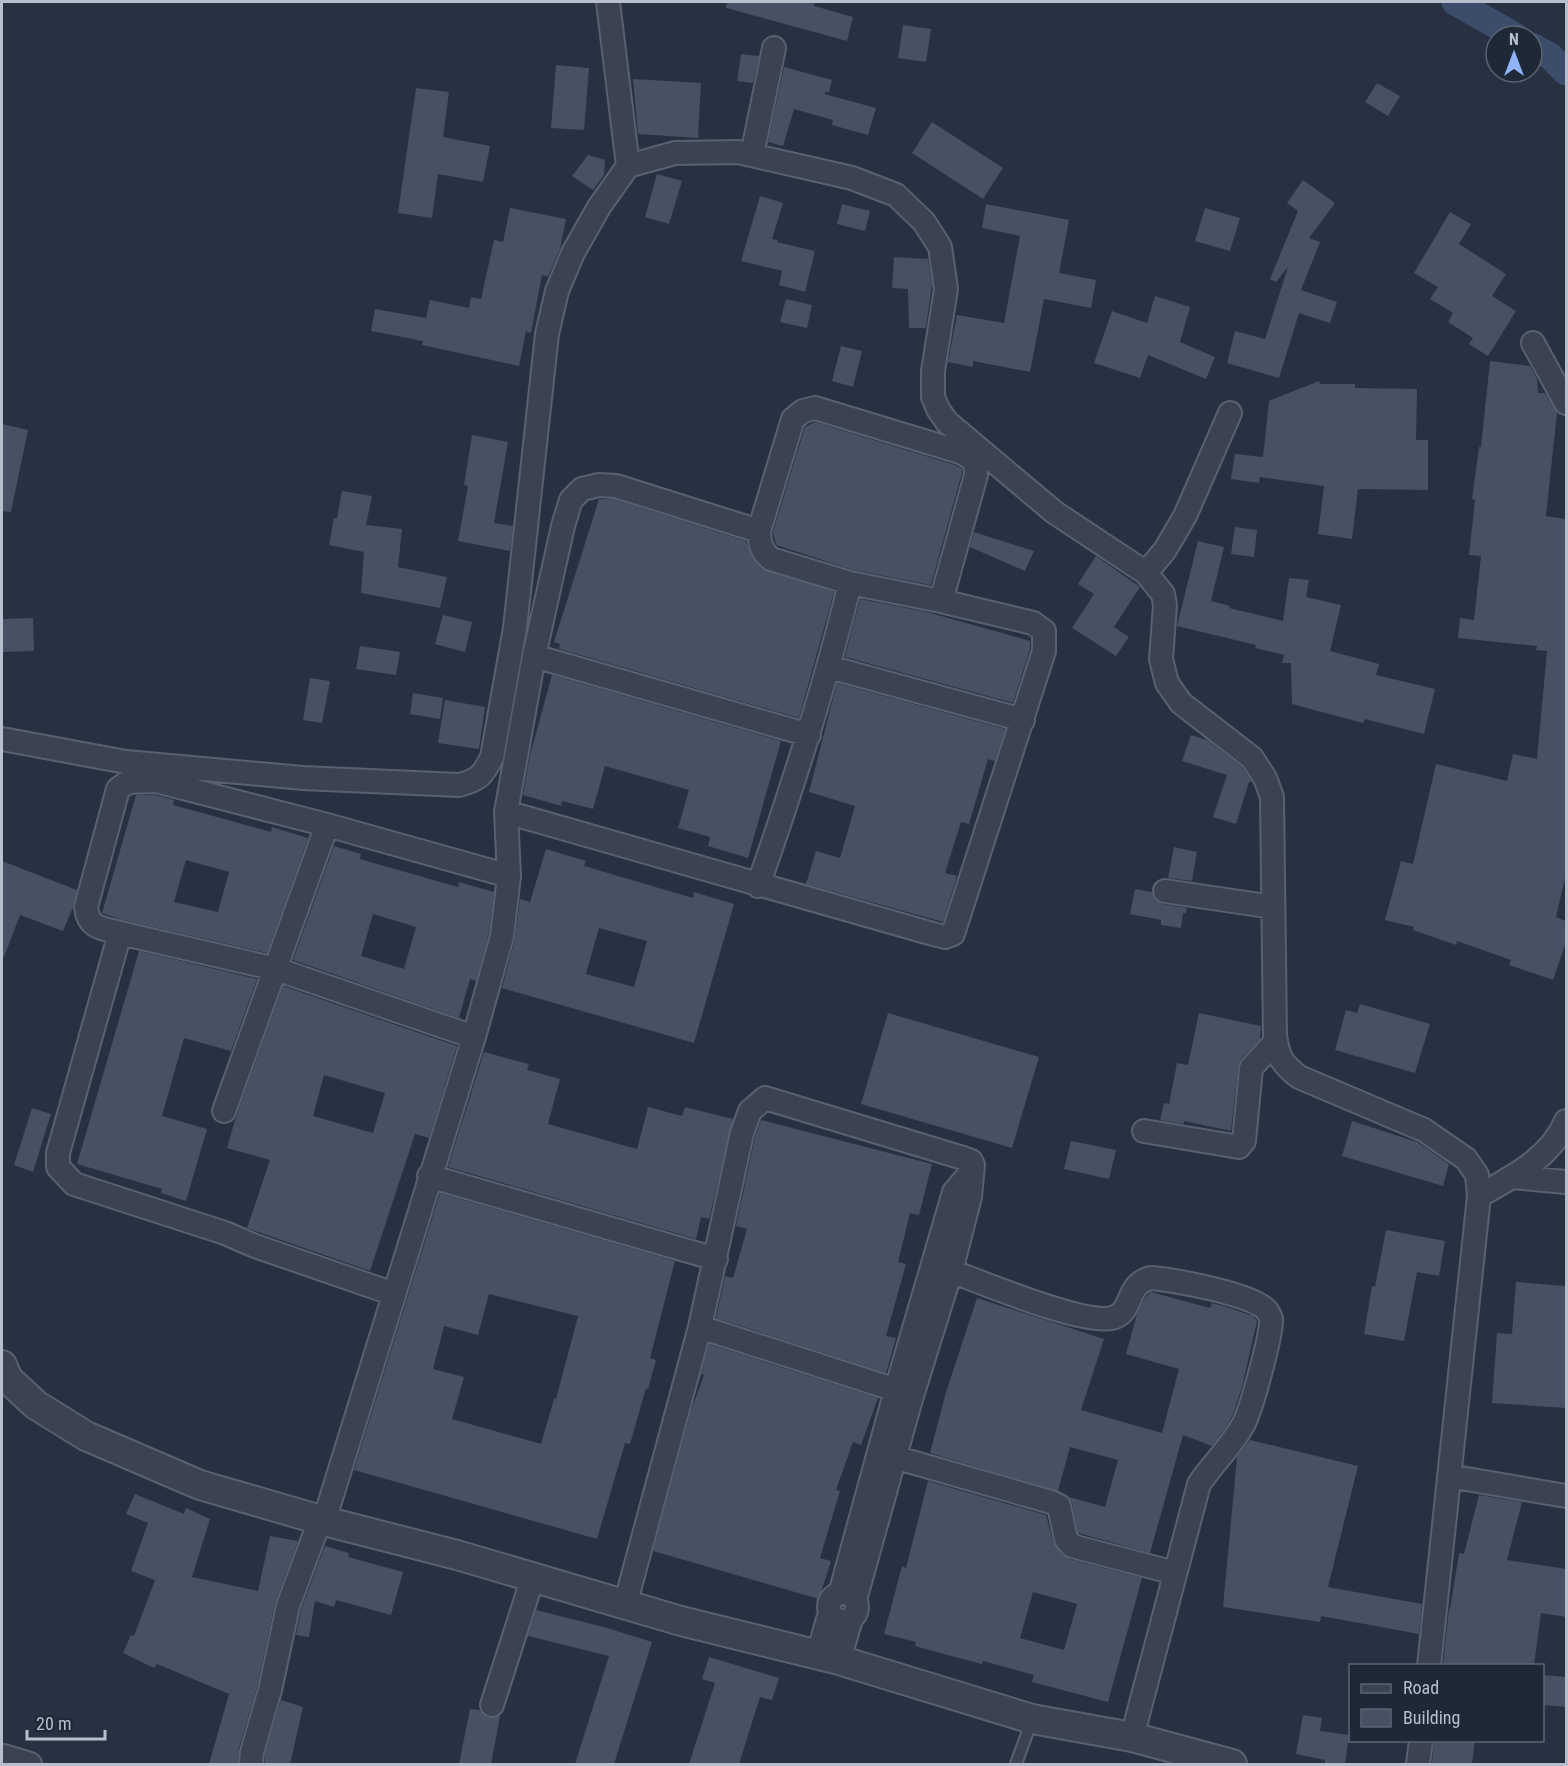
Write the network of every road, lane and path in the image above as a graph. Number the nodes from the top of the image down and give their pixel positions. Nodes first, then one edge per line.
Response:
1 (608, 2) edge
2 (774, 48) dead end
3 (752, 155) junction
4 (628, 166) junction
5 (1533, 343) dead end
6 (1566, 403) edge
7 (1230, 413) dead end
8 (759, 531) junction
9 (1146, 573) junction
10 (850, 583) junction
11 (941, 601) junction
12 (534, 656) junction
13 (829, 667) junction
14 (1023, 720) junction
15 (809, 735) junction
16 (2, 739) edge
17 (506, 812) junction
18 (327, 825) junction
19 (509, 876) junction
20 (759, 886) junction
21 (1165, 891) dead end
22 (1273, 908) junction
23 (120, 933) junction
24 (276, 969) junction
25 (474, 1037) junction
26 (1276, 1041) junction
27 (224, 1111) dead end
28 (1566, 1121) edge
29 (1144, 1131) dead end
30 (971, 1172) junction
31 (429, 1176) junction
32 (1512, 1177) junction
33 (1566, 1182) edge
34 (1479, 1196) junction
35 (716, 1259) junction
36 (951, 1271) junction
37 (394, 1294) junction
38 (700, 1327) junction
39 (2, 1365) edge
40 (896, 1390) junction
41 (894, 1457) junction
42 (1449, 1476) junction
43 (1566, 1496) edge
44 (322, 1520) junction
45 (1175, 1573) junction
46 (533, 1577) junction
47 (625, 1605) junction
48 (844, 1606) junction
49 (828, 1657) junction
50 (1429, 1664) edge
51 (492, 1706) dead end
52 (1032, 1719) junction
53 (1132, 1737) junction
54 (1421, 1742) edge
55 (4, 1756) dead end
56 (30, 1764) edge
57 (251, 1764) edge
58 (1016, 1764) edge
59 (1231, 1764) edge
60 (1418, 1764) edge

1 - 4 street
2 - 3 street
3 - 4 street
3 - 9 street
4 - 16 street
5 - 6 street
7 - 9 street
8 - 10 street
8 - 11 street
8 - 12 street
9 - 22 street
10 - 11 street
10 - 13 street
11 - 14 street
12 - 15 street
12 - 17 street
13 - 14 street
13 - 15 street
14 - 20 street
15 - 20 street
17 - 19 street
17 - 20 street
18 - 19 street
18 - 23 street
18 - 24 street
19 - 25 street
21 - 22 street
22 - 26 street
23 - 24 street
23 - 37 street
24 - 25 street
24 - 27 street
25 - 31 street
26 - 29 street
26 - 34 street
28 - 32 street
30 - 35 street
30 - 36 street
30 - 40 street
31 - 35 street
31 - 37 street
32 - 33 street
32 - 34 street
34 - 42 street
35 - 38 street
36 - 41 street
36 - 45 street
37 - 44 street
38 - 40 street
38 - 47 street
39 - 44 street
40 - 48 street
41 - 45 street
41 - 48 street
42 - 43 street
42 - 50 street
44 - 46 street
44 - 57 street
45 - 53 street
46 - 47 street
46 - 51 street
47 - 49 street
48 - 49 street
49 - 52 street
52 - 53 street
52 - 58 lane
53 - 59 street
54 - 60 street
55 - 56 street

